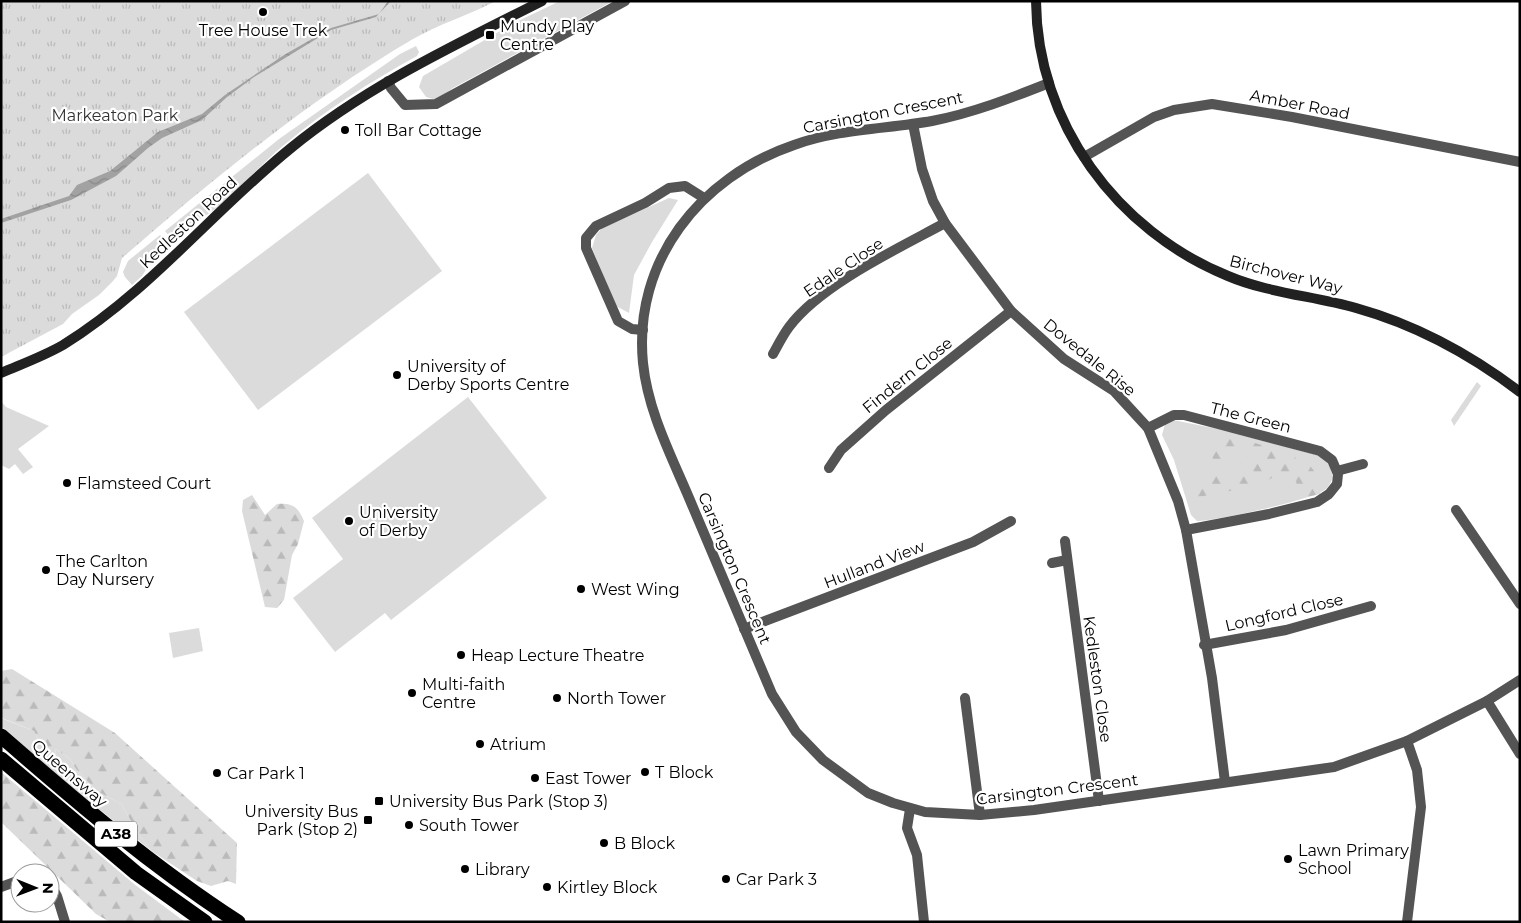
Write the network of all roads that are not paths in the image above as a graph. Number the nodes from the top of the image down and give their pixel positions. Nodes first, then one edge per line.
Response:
1 (542, 1) edge
2 (625, 1) edge
3 (1036, 1) edge
4 (388, 81) junction
5 (1049, 83) junction
6 (913, 124) junction
7 (1084, 157) junction
8 (1520, 162) edge
9 (704, 198) junction
10 (946, 223) junction
11 (1011, 311) junction
12 (643, 330) junction
13 (773, 354) dead end
14 (1, 373) edge
15 (1520, 392) edge
16 (1148, 428) junction
17 (1363, 464) dead end
18 (829, 468) dead end
19 (1337, 471) junction
20 (1456, 510) dead end
21 (1011, 521) dead end
22 (1186, 530) junction
23 (1065, 541) dead end
24 (1067, 560) junction
25 (1052, 563) dead end
26 (1520, 604) edge
27 (1371, 606) dead end
28 (744, 629) junction
29 (1204, 644) junction
30 (1520, 680) edge
31 (965, 698) dead end
32 (1487, 701) junction
33 (1, 736) edge
34 (1407, 740) junction
35 (1520, 754) edge
36 (1, 760) edge
37 (1225, 782) junction
38 (1099, 801) junction
39 (910, 809) junction
40 (980, 815) junction
41 (60, 906) edge
42 (65, 922) edge
43 (205, 922) edge
44 (238, 922) edge
45 (924, 922) edge
46 (1407, 922) edge

1 - 4 street, Kedleston Road
2 - 4 street
3 - 5 street, Birchover Way
4 - 14 street, Kedleston Road
5 - 6 street, Carsington Crescent
5 - 7 street, Birchover Way
6 - 9 street, Carsington Crescent
6 - 10 street, Dovedale Rise
7 - 8 street, Amber Road
7 - 15 street, Birchover Way
9 - 12 street, Carsington Crescent
9 - 12 street
10 - 11 street, Dovedale Rise
10 - 13 street, Edale Close
11 - 16 street, Dovedale Rise
11 - 18 street, Findern Close
12 - 28 street, Carsington Crescent
16 - 19 street, The Green
16 - 22 street, Dovedale Rise
17 - 19 street
19 - 22 street
20 - 26 street
21 - 28 street, Hulland View
22 - 29 street, Dovedale Rise
23 - 24 street, Kedleston Close
24 - 25 street
24 - 38 street, Kedleston Close
27 - 29 street, Longford Close
28 - 39 street, Carsington Crescent
29 - 37 street, Dovedale Rise
30 - 32 street, Carsington Crescent
31 - 40 street
32 - 34 street, Carsington Crescent
32 - 35 street
33 - 44 highway, Queensway / A38
34 - 37 street, Carsington Crescent
34 - 46 street
36 - 43 highway, A38
37 - 38 street, Carsington Crescent
38 - 40 street, Carsington Crescent
39 - 40 street, Carsington Crescent
39 - 45 street
41 - 42 street

